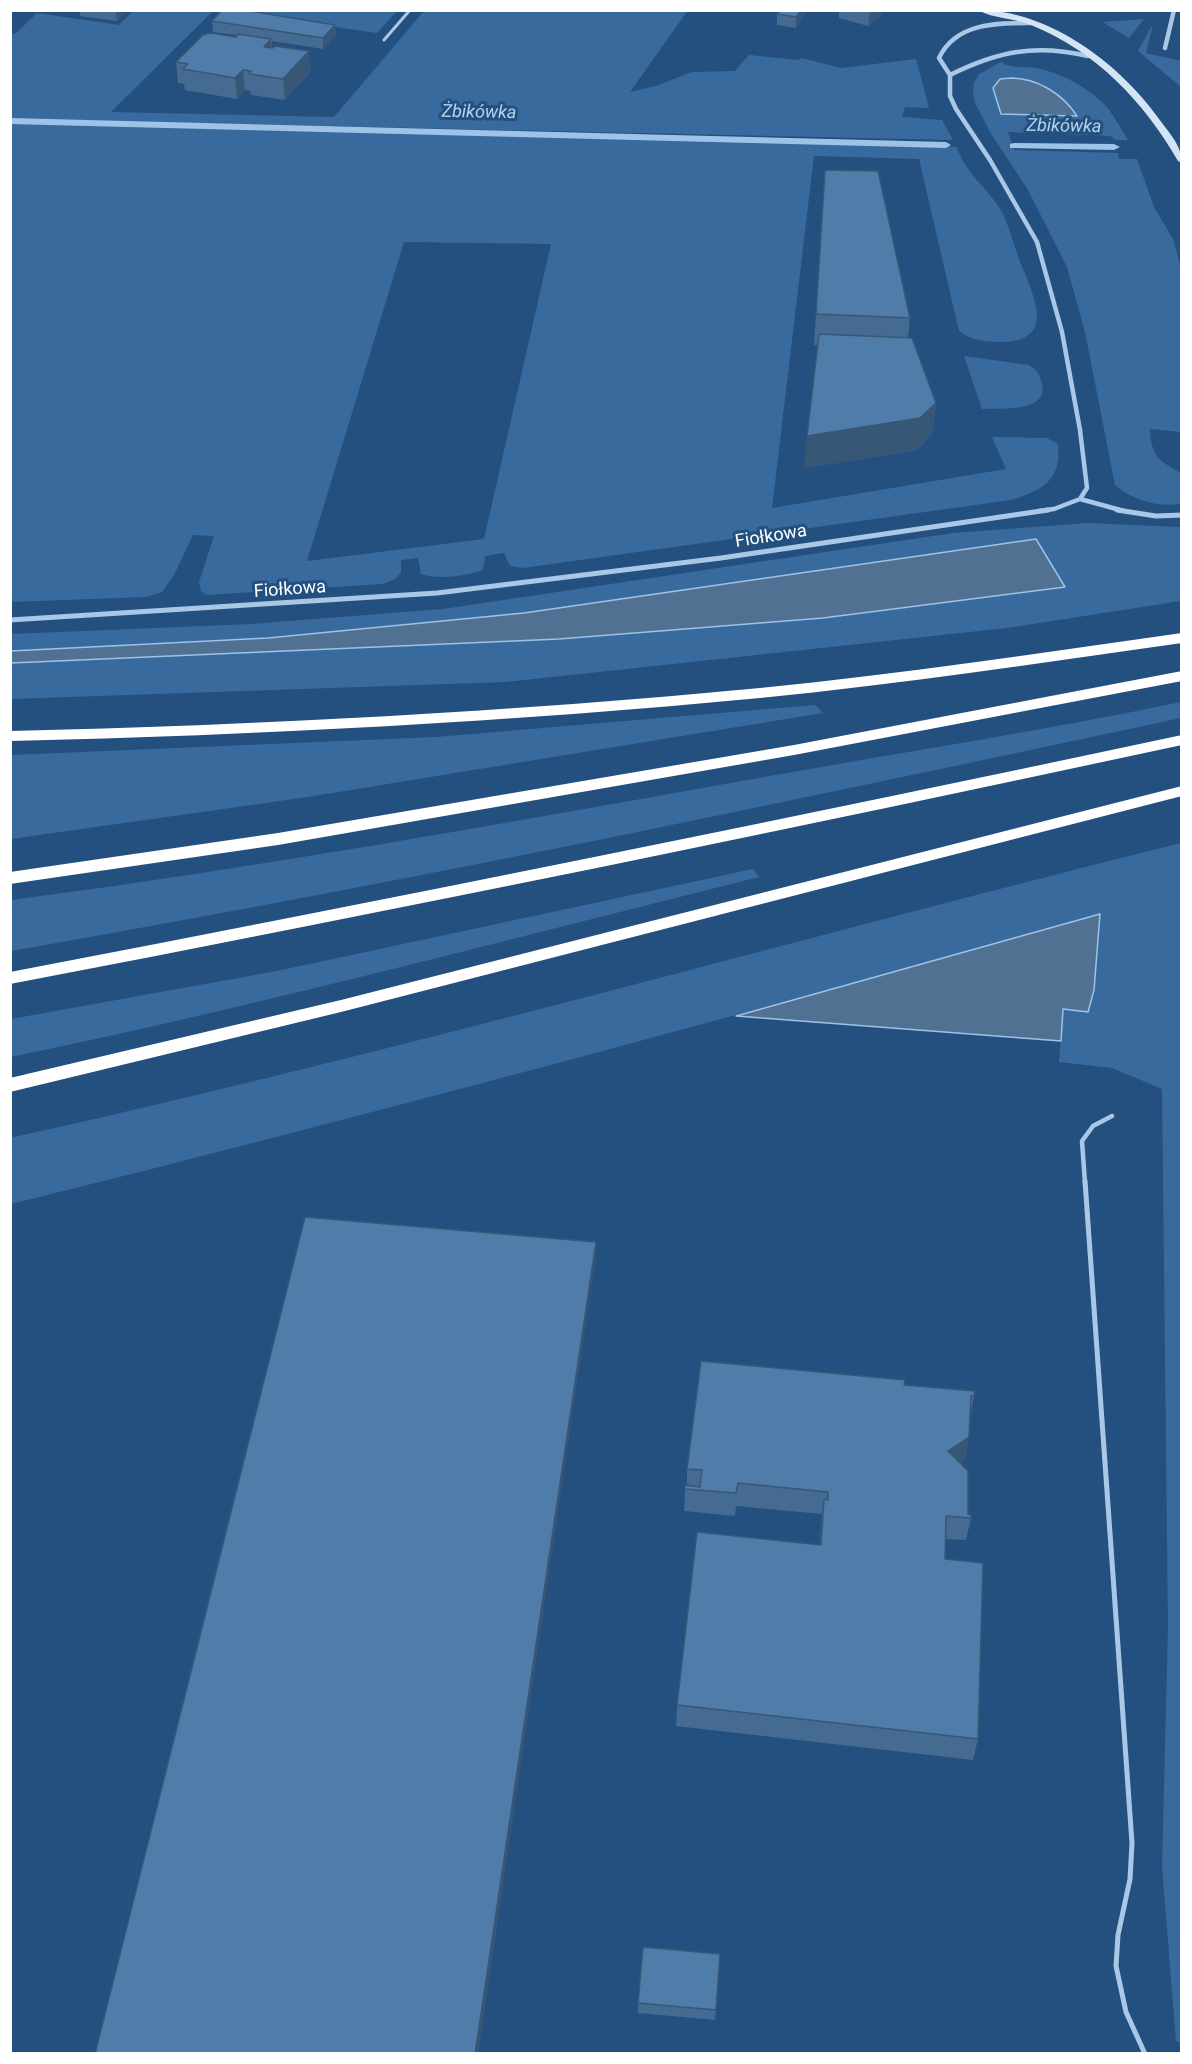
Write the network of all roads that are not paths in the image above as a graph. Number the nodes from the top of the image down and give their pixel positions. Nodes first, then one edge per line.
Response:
1 (410, 10) edge
2 (981, 10) edge
3 (1023, 10) edge
4 (1174, 10) edge
5 (1033, 23) junction
6 (384, 40) dead end
7 (1165, 48) dead end
8 (1088, 56) junction
9 (950, 75) junction
10 (1182, 161) edge
11 (1080, 499) junction
12 (1182, 515) edge
13 (10, 620) edge
14 (1182, 638) edge
15 (1182, 676) edge
16 (10, 736) edge
17 (1182, 740) edge
18 (1182, 791) edge
19 (10, 878) edge
20 (10, 978) edge
21 (10, 1086) edge
22 (1112, 1116) dead end
23 (1145, 2054) edge

1 - 6 lane
2 - 5 street
3 - 5 street
4 - 7 street
5 - 8 street
5 - 9 street
8 - 9 street
8 - 10 street
9 - 11 street
11 - 12 street
11 - 13 street, Fiołkowa
14 - 16 highway
15 - 19 highway
17 - 20 highway
18 - 21 highway
22 - 23 lane

